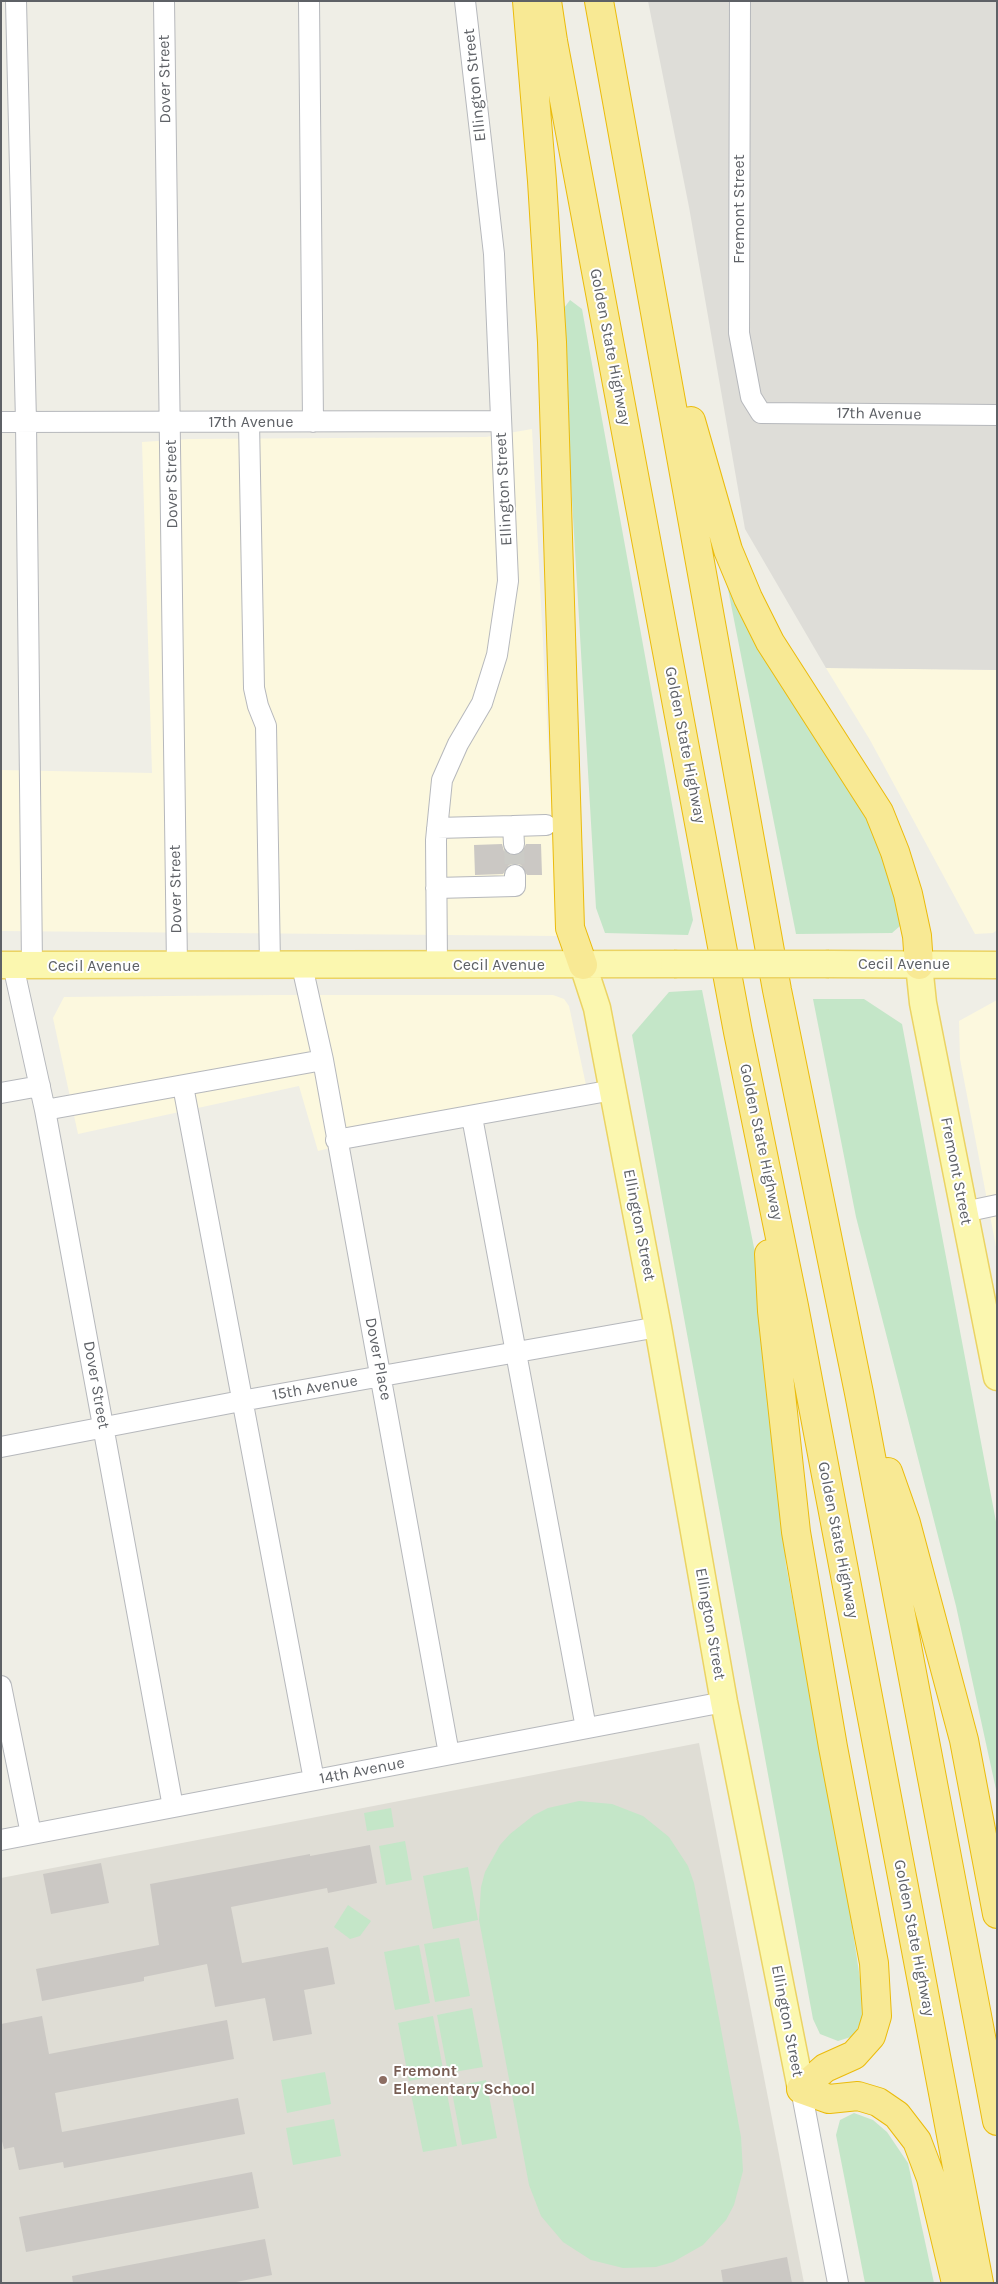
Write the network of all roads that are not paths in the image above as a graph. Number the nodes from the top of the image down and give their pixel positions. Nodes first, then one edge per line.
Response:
1 (16, 1) edge
2 (164, 1) edge
3 (309, 1) edge
4 (466, 1) edge
5 (527, 1) edge
6 (548, 1) edge
7 (599, 1) edge
8 (740, 1) edge
9 (646, 262) junction
10 (761, 413) joint
11 (997, 416) edge
12 (500, 421) junction
13 (1, 422) edge
14 (26, 422) junction
15 (171, 422) junction
16 (249, 422) junction
17 (313, 422) junction
18 (546, 825) dead end
19 (437, 828) junction
20 (515, 876) dead end
21 (436, 888) junction
22 (437, 964) junction
23 (919, 964) junction
24 (15, 965) edge
25 (582, 965) junction
26 (997, 965) edge
27 (177, 966) junction
28 (270, 966) junction
29 (302, 966) junction
30 (322, 1060) junction
31 (40, 1086) junction
32 (183, 1086) junction
33 (613, 1090) junction
34 (1, 1093) edge
35 (45, 1110) junction
36 (472, 1117) junction
37 (336, 1140) junction
38 (764, 1156) junction
39 (997, 1205) edge
40 (964, 1212) junction
41 (658, 1327) junction
42 (515, 1351) junction
43 (381, 1376) junction
44 (997, 1377) edge
45 (859, 1393) junction
46 (241, 1401) junction
47 (104, 1428) junction
48 (1, 1447) edge
49 (1, 1686) edge
50 (724, 1702) junction
51 (586, 1728) junction
52 (449, 1754) junction
53 (314, 1780) junction
54 (173, 1807) junction
55 (31, 1834) junction
56 (1, 1840) edge
57 (997, 1914) edge
58 (801, 2088) junction
59 (997, 2121) edge
60 (838, 2283) edge
61 (956, 2283) edge
62 (979, 2283) edge

1 - 14 street, Dover Street
2 - 15 street, Dover Street
3 - 17 street
4 - 12 street, Ellington Street
5 - 25 highway
6 - 38 highway, Golden State Highway
7 - 9 highway
8 - 10 street, Fremont Street
9 - 23 highway
9 - 45 highway
10 - 11 street, 17th Avenue
12 - 17 street, 17th Avenue
12 - 19 street, Ellington Street
13 - 14 street, 17th Avenue
14 - 15 street, 17th Avenue
14 - 24 street, Dover Street
15 - 16 street, 17th Avenue
15 - 27 street, Dover Street
16 - 17 street, 17th Avenue
16 - 28 street
18 - 19 street
19 - 21 street, Ellington Street
20 - 21 street
21 - 22 street, Ellington Street
22 - 25 main road, Cecil Avenue
22 - 29 main road, Cecil Avenue
23 - 25 main road, Cecil Avenue, bridge
23 - 26 main road, Cecil Avenue
23 - 40 main road, Fremont Street
24 - 27 main road, Cecil Avenue
24 - 31 street, Dover Street
25 - 33 main road, Ellington Street
27 - 28 main road, Cecil Avenue
28 - 29 main road, Cecil Avenue
29 - 30 street, Dover Place
30 - 32 street
30 - 37 street, Dover Place
31 - 34 street
31 - 35 street, Dover Street
32 - 35 street
32 - 46 street
33 - 36 street
33 - 41 main road, Ellington Street
35 - 47 street, Dover Street
36 - 37 street
36 - 42 street
37 - 43 street, Dover Place
38 - 58 highway
38 - 62 highway, Golden State Highway
39 - 40 street
40 - 44 main road, Fremont Street
41 - 42 street, 15th Avenue
41 - 50 main road, Ellington Street
42 - 43 street, 15th Avenue
42 - 51 street
43 - 46 street, 15th Avenue
43 - 52 street, Dover Place
45 - 57 highway
45 - 59 highway
46 - 47 street, 15th Avenue
46 - 53 street
47 - 48 street, 15th Avenue
47 - 54 street, Dover Street
49 - 55 street
50 - 51 street, 14th Avenue
50 - 58 main road, Ellington Street
51 - 52 street, 14th Avenue
52 - 53 street, 14th Avenue
53 - 54 street, 14th Avenue
54 - 55 street, 14th Avenue
55 - 56 street, 14th Avenue
58 - 60 street, Ellington Street
58 - 61 highway

